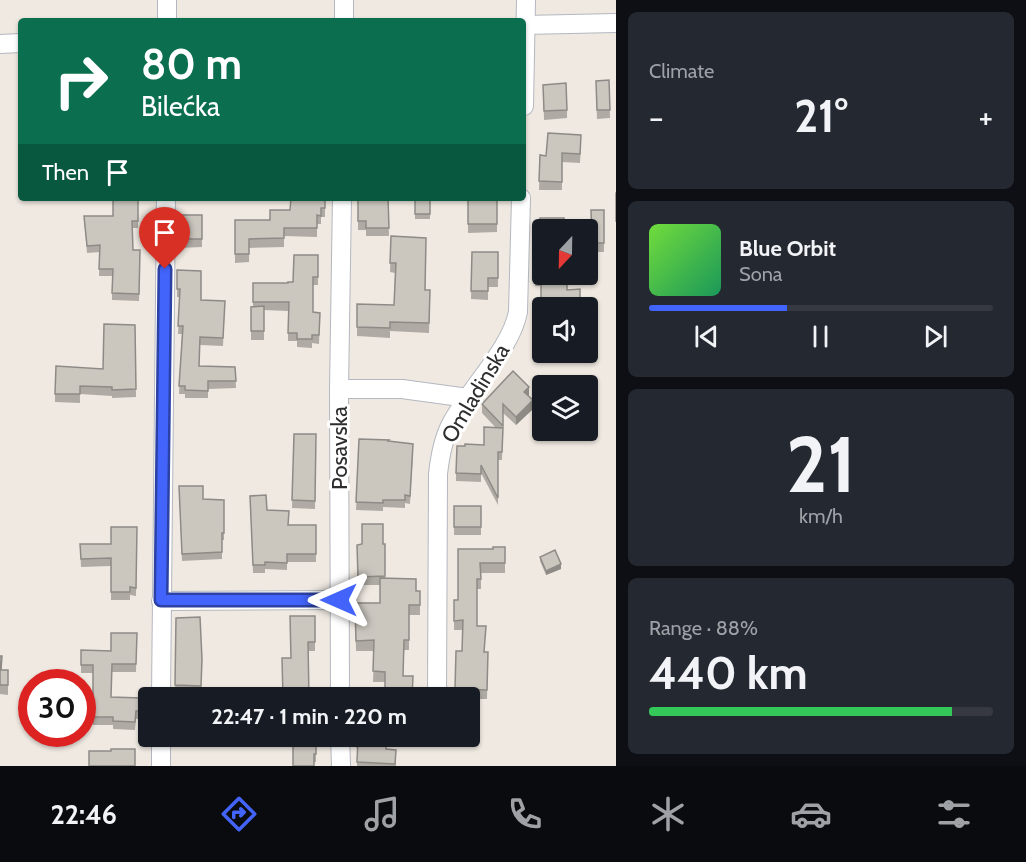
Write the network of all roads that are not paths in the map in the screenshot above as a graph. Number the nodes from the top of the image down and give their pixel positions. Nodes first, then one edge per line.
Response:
1 (167, 0) edge
2 (344, 0) edge
3 (526, 0) edge
4 (167, 18) edge
5 (344, 18) edge
6 (525, 18) edge
7 (616, 23) edge
8 (526, 25) edge
9 (18, 43) edge
10 (0, 44) edge
11 (166, 201) edge
12 (342, 201) edge
13 (521, 201) edge
14 (339, 389) junction
15 (468, 398) junction
16 (161, 600) junction
17 (339, 600) junction
18 (161, 687) edge
19 (340, 687) edge
20 (437, 687) edge
21 (161, 747) edge
22 (340, 747) edge
23 (161, 766) edge
24 (341, 766) edge

1 - 4 street
2 - 5 street
3 - 6 street
7 - 8 street
9 - 10 street
11 - 16 street
12 - 14 street, Posavska
13 - 15 street, Omladinska
14 - 15 street
14 - 17 street, Posavska
15 - 20 street, Omladinska
16 - 17 street
16 - 18 street
17 - 19 street, Posavska
21 - 23 street
22 - 24 street

